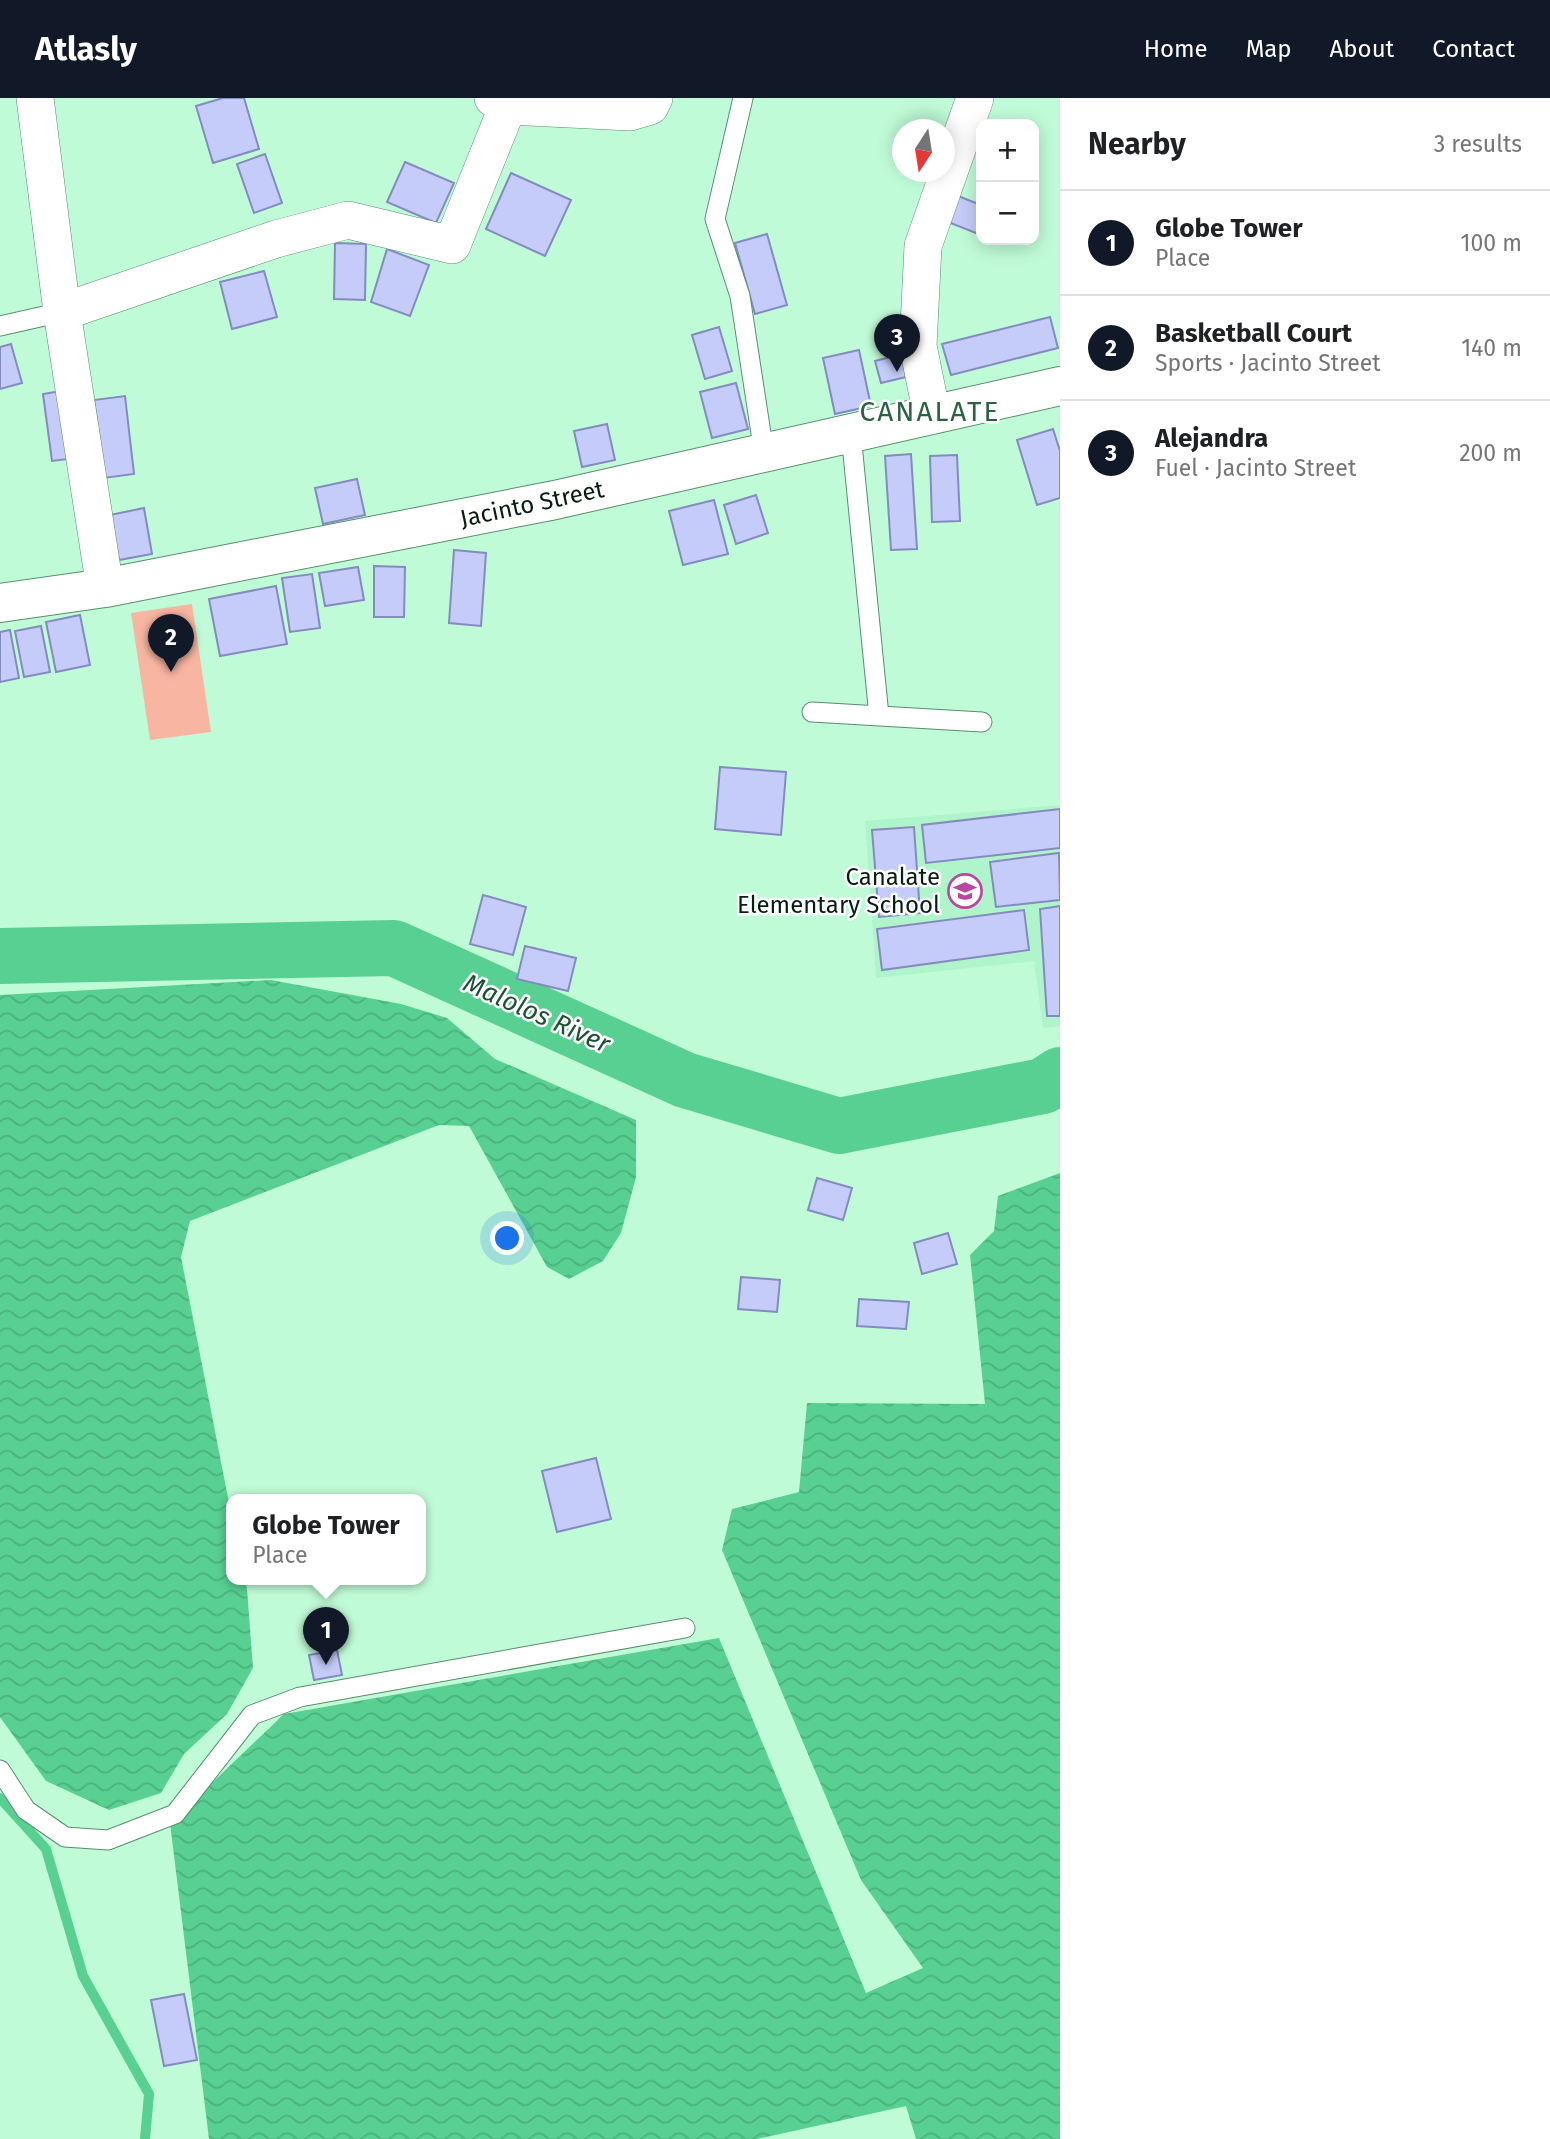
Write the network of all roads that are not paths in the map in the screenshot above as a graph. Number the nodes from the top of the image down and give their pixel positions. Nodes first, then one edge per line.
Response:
1 (654, 98) edge
2 (743, 98) edge
3 (975, 98) edge
4 (45, 101) edge
5 (504, 101) edge
6 (62, 312) junction
7 (0, 326) edge
8 (1060, 386) edge
9 (932, 415) junction
10 (851, 434) junction
11 (764, 453) junction
12 (105, 588) junction
13 (0, 603) edge
14 (811, 712) dead end
15 (879, 716) junction
16 (982, 722) dead end
17 (684, 1628) dead end
18 (0, 1770) edge

1 - 5 street
2 - 11 lane
3 - 9 street
4 - 6 street
5 - 6 street
6 - 7 lane
6 - 12 street
8 - 9 main road, Jacinto Street
9 - 10 main road, Jacinto Street
10 - 11 main road, Jacinto Street
10 - 15 lane
11 - 12 main road, Jacinto Street
12 - 13 main road, Jacinto Street
14 - 15 lane
15 - 16 lane
17 - 18 lane

